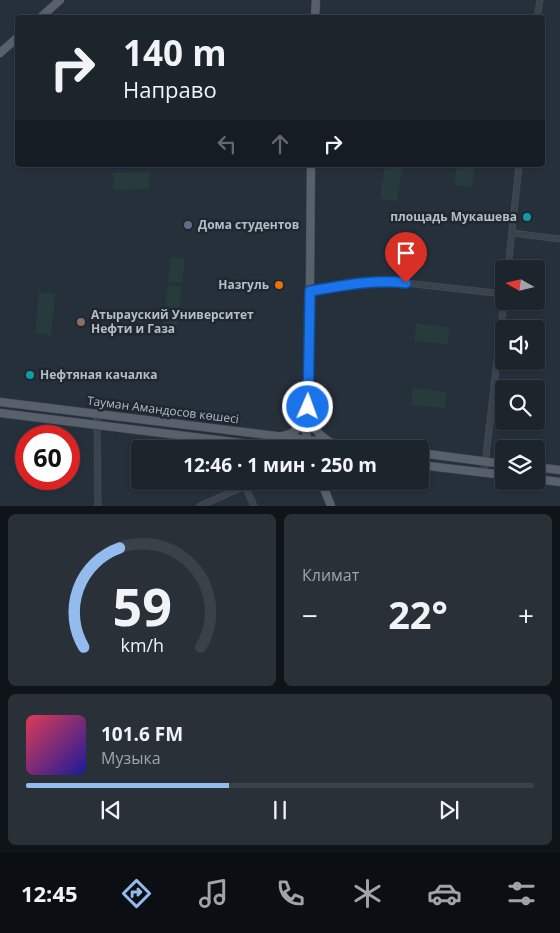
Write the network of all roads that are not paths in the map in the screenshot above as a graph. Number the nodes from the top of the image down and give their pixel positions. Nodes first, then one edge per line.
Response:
1 (60, 0) edge
2 (316, 0) edge
3 (540, 0) edge
4 (43, 15) edge
5 (315, 15) edge
6 (538, 15) edge
7 (15, 39) edge
8 (1, 50) edge
9 (311, 167) edge
10 (519, 167) edge
11 (512, 233) junction
12 (560, 239) edge
13 (509, 260) edge
14 (310, 291) junction
15 (495, 293) edge
16 (503, 310) edge
17 (0, 402) edge
18 (308, 407) junction
19 (0, 413) edge
20 (97, 414) junction
21 (308, 418) junction
22 (96, 426) junction
23 (280, 436) junction
24 (202, 440) edge
25 (306, 440) joint
26 (328, 440) edge
27 (429, 454) edge
28 (486, 461) junction
29 (495, 462) edge
30 (429, 466) edge
31 (545, 468) edge
32 (560, 470) edge
33 (484, 473) junction
34 (495, 475) edge
35 (545, 480) edge
36 (560, 482) edge
37 (233, 490) edge
38 (247, 490) edge
39 (325, 490) edge
40 (98, 506) edge
41 (200, 506) edge
42 (254, 506) edge
43 (331, 506) edge

1 - 4 main road
2 - 5 main road
3 - 6 street
7 - 8 main road
9 - 14 main road
10 - 11 street
11 - 12 street
11 - 13 street
14 - 15 street
14 - 18 main road
16 - 28 street
17 - 20 main road, Тауман Амандосов көшесі
18 - 21 main road
18 - 23 main road
19 - 22 main road, Тауман Амандосов көшесі
20 - 22 street
20 - 23 main road, Тауман Амандосов көшесі
21 - 25 main road
21 - 26 main road
22 - 24 main road, Тауман Амандосов көшесі
22 - 40 street
23 - 25 main road, Тауман Амандосов көшесі
27 - 28 main road
28 - 29 main road
28 - 33 street
30 - 33 main road
31 - 32 main road
33 - 34 main road
35 - 36 main road
37 - 41 street
38 - 42 street
39 - 43 main road

